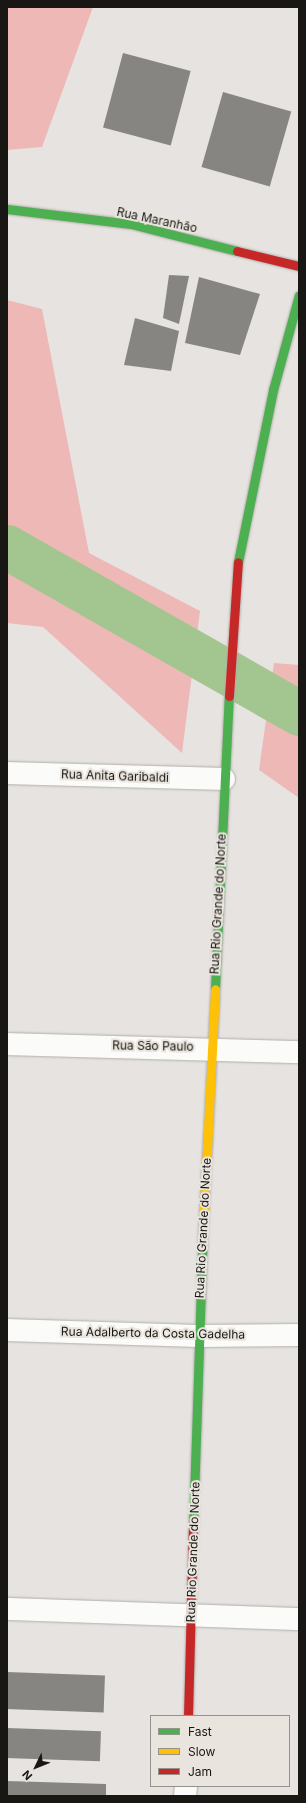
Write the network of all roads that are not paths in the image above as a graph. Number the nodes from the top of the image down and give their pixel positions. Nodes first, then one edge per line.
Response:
1 (7, 209) edge
2 (299, 266) edge
3 (299, 295) edge
4 (7, 773) edge
5 (224, 779) junction
6 (7, 1044) edge
7 (212, 1047) junction
8 (299, 1052) edge
9 (7, 1330) edge
10 (299, 1334) edge
11 (198, 1336) junction
12 (7, 1609) edge
13 (191, 1616) junction
14 (299, 1619) edge
15 (188, 1715) edge

1 - 2 street, Rua Maranhão
3 - 5 street, Rua Rio Grande do Norte
4 - 5 street, Rua Anita Garibaldi
5 - 7 street, Rua Rio Grande do Norte
6 - 7 street, Rua São Paulo
7 - 8 street, Rua São Paulo
7 - 11 street, Rua Rio Grande do Norte
9 - 11 street, Rua Adalberto da Costa Gadelha
10 - 11 street, Rua Adalberto da Costa Gadelha
11 - 13 street, Rua Rio Grande do Norte
12 - 13 street
13 - 14 street
13 - 15 street, Rua Rio Grande do Norte

